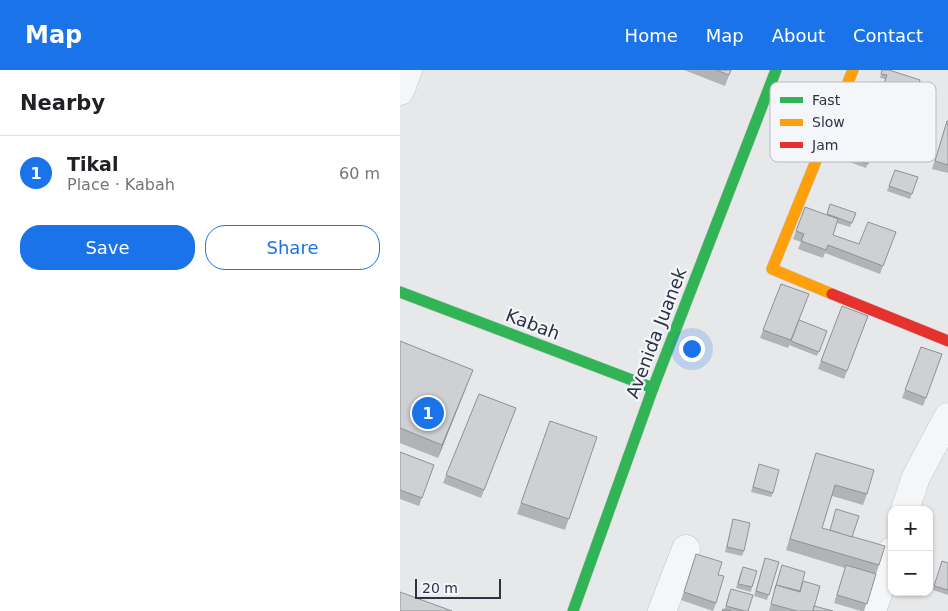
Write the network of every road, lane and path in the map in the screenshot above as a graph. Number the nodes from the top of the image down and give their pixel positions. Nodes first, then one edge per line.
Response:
1 (408, 70) edge
2 (776, 70) edge
3 (853, 70) edge
4 (771, 82) edge
5 (848, 82) edge
6 (770, 86) edge
7 (400, 91) edge
8 (816, 162) edge
9 (400, 292) edge
10 (948, 340) edge
11 (654, 388) junction
12 (948, 417) edge
13 (906, 506) edge
14 (686, 549) dead end
15 (888, 563) edge
16 (573, 611) edge
17 (662, 611) edge
18 (872, 611) edge

1 - 7 street
2 - 4 street, Avenida Juanek
3 - 5 street
6 - 11 street, Avenida Juanek
8 - 10 street
9 - 11 street, Kabah
11 - 16 street, Avenida Juanek
12 - 13 street
14 - 17 street
15 - 18 street

